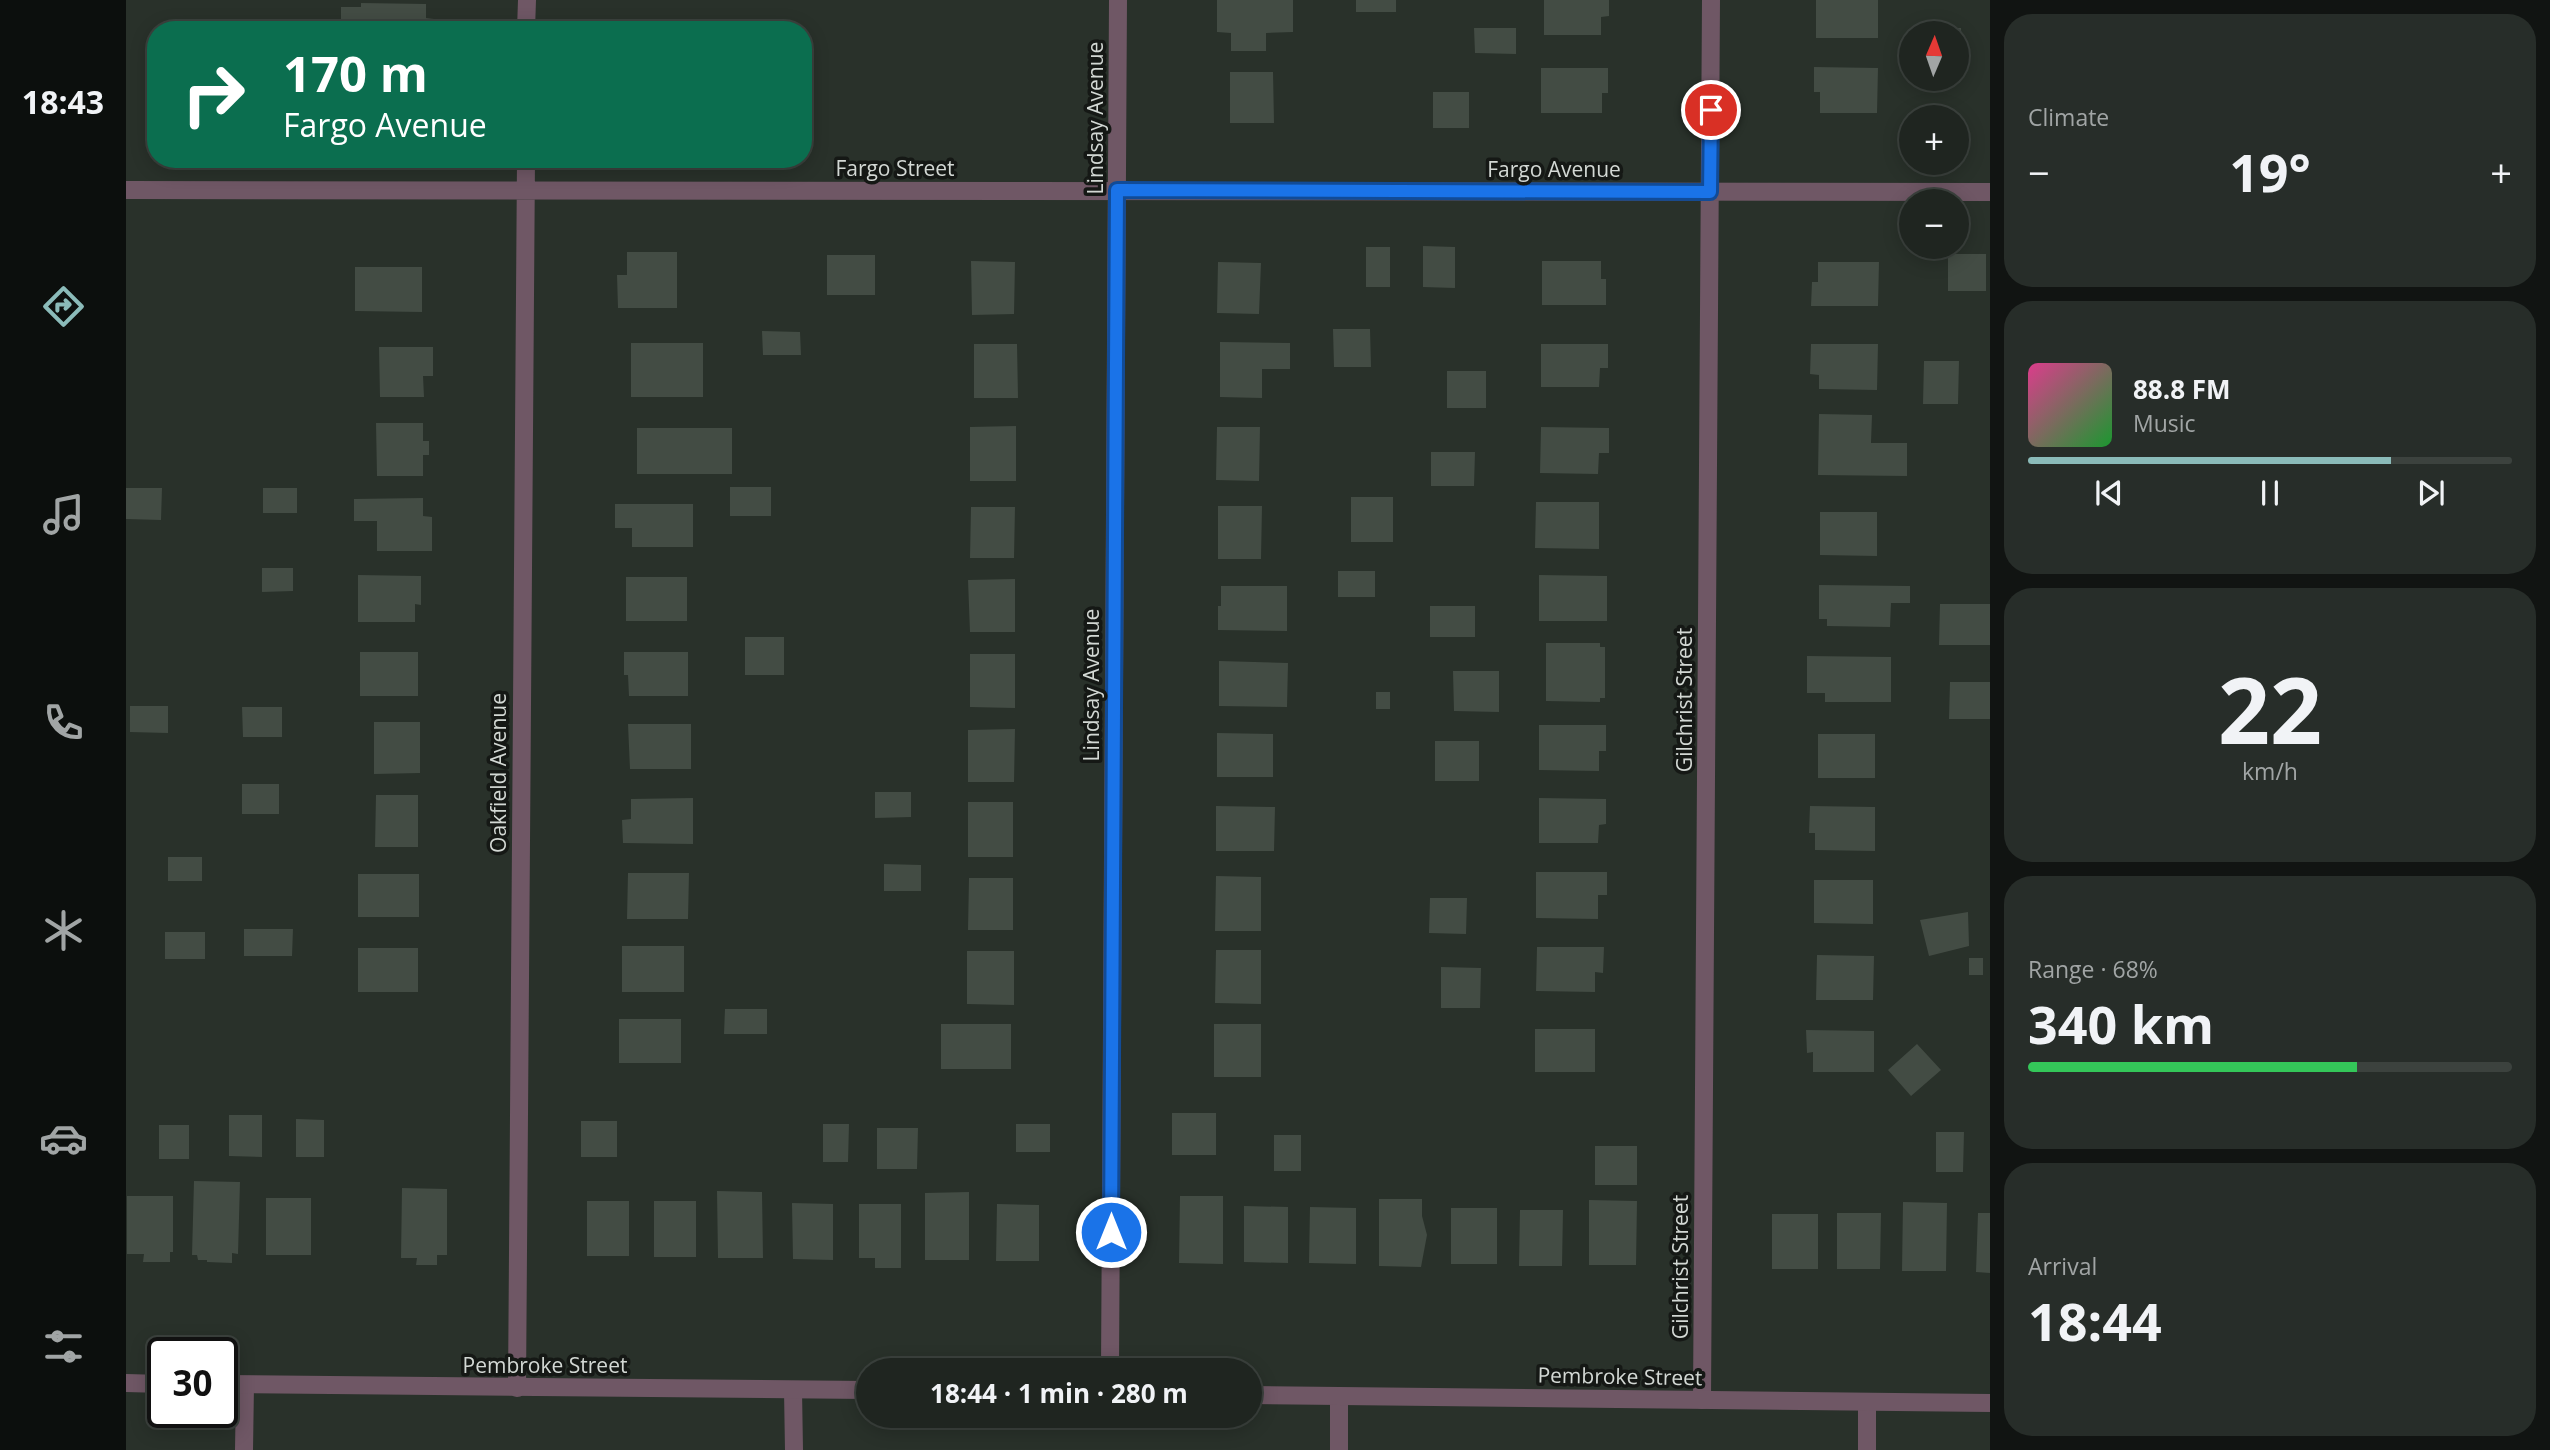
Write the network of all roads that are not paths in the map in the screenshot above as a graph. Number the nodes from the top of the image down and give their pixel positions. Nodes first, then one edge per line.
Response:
1 (527, 0) edge
2 (1118, 0) edge
3 (1712, 0) edge
4 (526, 21) edge
5 (526, 168) edge
6 (126, 190) edge
7 (525, 190) junction
8 (1117, 190) junction
9 (1710, 192) junction
10 (1990, 192) edge
11 (1110, 1358) edge
12 (126, 1383) edge
13 (147, 1384) edge
14 (238, 1385) edge
15 (245, 1385) junction
16 (517, 1388) junction
17 (793, 1390) junction
18 (856, 1391) edge
19 (1262, 1395) edge
20 (1339, 1396) junction
21 (1702, 1400) junction
22 (1867, 1402) junction
23 (1990, 1403) edge
24 (244, 1450) edge
25 (794, 1450) edge
26 (1339, 1450) edge
27 (1867, 1450) edge

1 - 4 street
2 - 8 street, Lindsay Avenue
3 - 9 street, Gilchrist Street
5 - 7 street, Oakfield Avenue
6 - 7 street, Fargo Street
7 - 8 street, Fargo Street
7 - 16 street, Oakfield Avenue
8 - 9 street, Fargo Avenue
8 - 11 street, Lindsay Avenue
9 - 10 street, Fargo Avenue
9 - 21 street, Gilchrist Street
12 - 13 street
14 - 15 street, Pembroke Street
15 - 16 street, Pembroke Street
15 - 24 street
16 - 17 street, Pembroke Street
17 - 18 street, Pembroke Street
17 - 25 street
19 - 20 street, Pembroke Street
20 - 21 street, Pembroke Street
20 - 26 street
21 - 22 street, Pembroke Street
22 - 23 street, Pembroke Street
22 - 27 street

